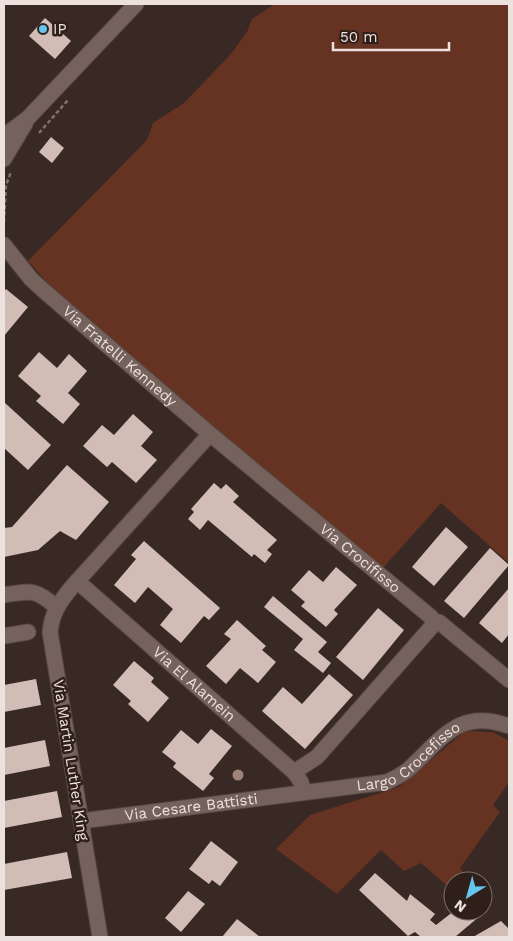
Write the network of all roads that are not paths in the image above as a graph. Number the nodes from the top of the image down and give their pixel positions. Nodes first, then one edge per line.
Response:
1 (128, 7) edge
2 (28, 118) junction
3 (4, 136) edge
4 (9, 164) edge
5 (4, 245) edge
6 (4, 259) edge
7 (31, 279) junction
8 (210, 434) junction
9 (74, 585) junction
10 (4, 595) edge
11 (56, 607) junction
12 (434, 624) junction
13 (28, 632) dead end
14 (4, 636) edge
15 (509, 680) edge
16 (509, 726) edge
17 (294, 772) junction
18 (303, 792) junction
19 (81, 821) junction
20 (100, 937) edge

1 - 2 street
2 - 3 street
2 - 4 street
5 - 7 street, Via Fratelli Kennedy
6 - 7 street, Via Fratelli Kennedy
7 - 8 street, Via Fratelli Kennedy
8 - 9 street, Via Martin Luther King
8 - 12 street, Via Crocifisso
9 - 11 street, Via Martin Luther King
9 - 17 street, Via El Alamein
10 - 11 street
11 - 19 street, Via Martin Luther King
12 - 15 street, Via Crocifisso
12 - 17 street
13 - 14 street
16 - 18 street, Largo Crocefisso
17 - 18 street, Via El Alamein
18 - 19 street, Via Cesare Battisti
19 - 20 street, Via Martin Luther King

